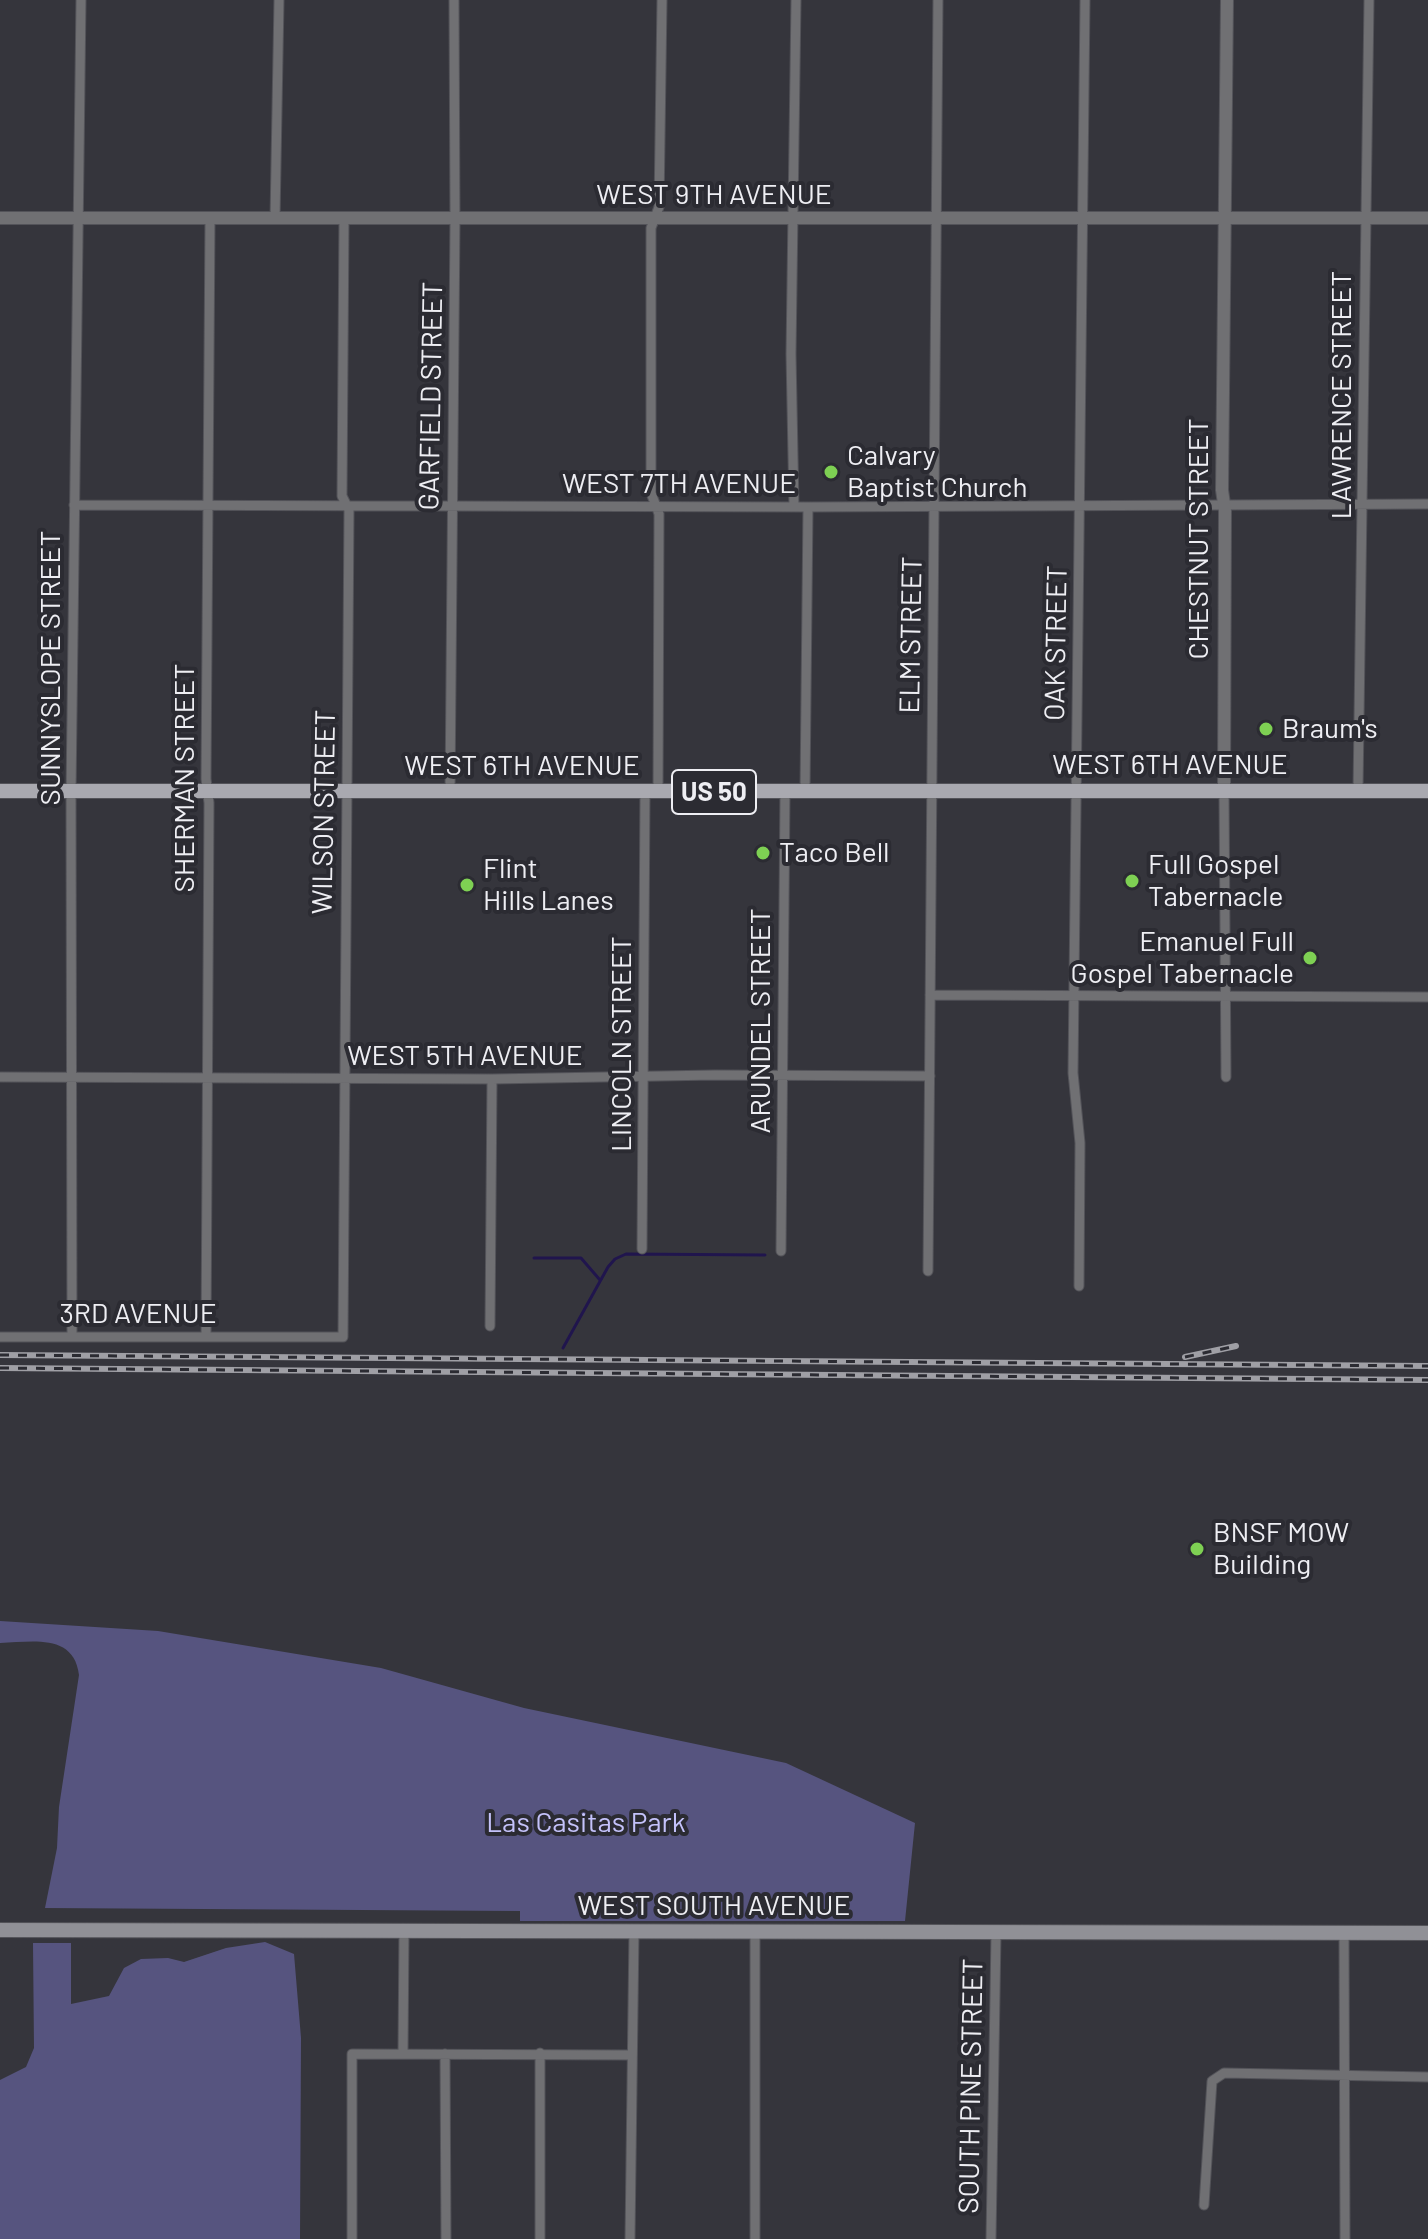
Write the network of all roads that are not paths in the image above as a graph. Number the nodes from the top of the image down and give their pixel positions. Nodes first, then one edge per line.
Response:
1 (81, 0) edge
2 (279, 0) edge
3 (454, 0) edge
4 (662, 0) edge
5 (796, 0) edge
6 (938, 0) edge
7 (1085, 0) edge
8 (1227, 0) edge
9 (1369, 0) edge
10 (0, 218) edge
11 (793, 218) junction
12 (937, 218) junction
13 (1081, 218) junction
14 (1428, 218) edge
15 (76, 219) junction
16 (210, 219) junction
17 (275, 219) junction
18 (344, 219) junction
19 (455, 219) junction
20 (656, 219) junction
21 (1224, 219) junction
22 (1365, 219) junction
23 (1363, 504) junction
24 (1428, 504) edge
25 (74, 505) junction
26 (208, 505) junction
27 (347, 505) junction
28 (451, 505) junction
29 (1079, 505) junction
30 (1224, 505) junction
31 (656, 506) junction
32 (934, 506) junction
33 (794, 507) junction
34 (808, 507) junction
35 (0, 791) edge
36 (805, 791) junction
37 (931, 791) junction
38 (1076, 791) junction
39 (1224, 791) junction
40 (1358, 791) junction
41 (1428, 791) edge
42 (71, 792) junction
43 (207, 792) junction
44 (347, 792) junction
45 (652, 792) junction
46 (785, 792) junction
47 (450, 793) junction
48 (930, 995) junction
49 (1073, 995) junction
50 (1226, 996) junction
51 (1428, 997) edge
52 (783, 1075) junction
53 (930, 1076) junction
54 (0, 1077) edge
55 (71, 1077) junction
56 (644, 1077) junction
57 (1226, 1077) dead end
58 (207, 1078) junction
59 (344, 1079) junction
60 (492, 1079) junction
61 (642, 1249) dead end
62 (781, 1251) dead end
63 (928, 1271) dead end
64 (1079, 1286) dead end
65 (490, 1326) dead end
66 (72, 1336) junction
67 (206, 1336) junction
68 (1, 1337) edge
69 (274, 1337) joint
70 (0, 1930) edge
71 (404, 1930) junction
72 (634, 1931) junction
73 (755, 1932) junction
74 (996, 1933) junction
75 (1344, 1933) junction
76 (1428, 1933) edge
77 (540, 2053) junction
78 (403, 2054) junction
79 (445, 2054) junction
80 (632, 2055) junction
81 (1347, 2077) junction
82 (1428, 2077) edge
83 (1204, 2205) dead end
84 (352, 2239) edge
85 (446, 2239) edge
86 (540, 2239) edge
87 (630, 2239) edge
88 (755, 2239) edge
89 (991, 2239) edge
90 (1345, 2239) edge

1 - 15 street, SUNNYSLOPE STREET
2 - 17 street
3 - 19 street, GARFIELD STREET
4 - 20 street, LINCOLN STREET
5 - 11 street
6 - 12 street, ELM STREET
7 - 13 street, OAK STREET
8 - 21 street, CHESTNUT STREET
9 - 22 street, LAWRENCE STREET
10 - 15 street, WEST 9TH AVENUE
11 - 12 street, WEST 9TH AVENUE
11 - 20 street, WEST 9TH AVENUE
11 - 33 street
12 - 13 street, WEST 9TH AVENUE
12 - 32 street, ELM STREET
13 - 21 street, WEST 9TH AVENUE
13 - 29 street, OAK STREET
14 - 22 street, WEST 9TH AVENUE
15 - 16 street, WEST 9TH AVENUE
15 - 25 street, SUNNYSLOPE STREET
16 - 17 street, WEST 9TH AVENUE
16 - 26 street, SHERMAN STREET
17 - 18 street, WEST 9TH AVENUE
18 - 19 street, WEST 9TH AVENUE
18 - 27 street, WILSON STREET
19 - 20 street, WEST 9TH AVENUE
19 - 28 street, GARFIELD STREET
20 - 31 street, LINCOLN STREET
21 - 22 street, WEST 9TH AVENUE
21 - 30 street, CHESTNUT STREET
22 - 23 street, LAWRENCE STREET
23 - 24 street, WEST 7TH AVENUE
23 - 30 street, WEST 7TH AVENUE
23 - 40 street, LAWRENCE STREET
25 - 26 street, WEST 7TH AVENUE
25 - 42 street, SUNNYSLOPE STREET
26 - 27 street, WEST 7TH AVENUE
26 - 43 street, SHERMAN STREET
27 - 28 street, WEST 7TH AVENUE
27 - 44 street, WILSON STREET
28 - 31 street, WEST 7TH AVENUE
28 - 47 street, GARFIELD STREET
29 - 30 street, WEST 7TH AVENUE
29 - 32 street, WEST 7TH AVENUE
29 - 38 street, OAK STREET
30 - 39 street, CHESTNUT STREET
31 - 33 street, WEST 7TH AVENUE
31 - 45 street, LINCOLN STREET
32 - 34 street, WEST 7TH AVENUE
32 - 37 street, ELM STREET
33 - 34 street, WEST 7TH AVENUE
34 - 36 street
35 - 42 main road, WEST 6TH AVENUE / US 50
36 - 37 main road, WEST 6TH AVENUE / US 50
36 - 46 main road, WEST 6TH AVENUE / US 50
37 - 38 main road, WEST 6TH AVENUE / US 50
37 - 48 street, ELM STREET
38 - 39 main road, WEST 6TH AVENUE / US 50
38 - 49 street, OAK STREET
39 - 40 main road, WEST 6TH AVENUE / US 50
39 - 50 street, CHESTNUT STREET
40 - 41 main road, WEST 6TH AVENUE / US 50
42 - 43 main road, WEST 6TH AVENUE / US 50
42 - 55 street, SUNNYSLOPE STREET
43 - 44 main road, WEST 6TH AVENUE / US 50
43 - 58 street, SHERMAN STREET
44 - 47 main road, WEST 6TH AVENUE / US 50
44 - 59 street, WILSON STREET
45 - 46 main road, WEST 6TH AVENUE / US 50
45 - 47 main road, WEST 6TH AVENUE / US 50
45 - 56 street, LINCOLN STREET
46 - 52 street, ARUNDEL STREET
48 - 49 street
48 - 53 street, ELM STREET
49 - 50 street
49 - 64 street, OAK STREET
50 - 51 street
50 - 57 street, CHESTNUT STREET
52 - 53 street, WEST 5TH AVENUE
52 - 56 street, WEST 5TH AVENUE
52 - 62 street, ARUNDEL STREET
53 - 63 street, ELM STREET
54 - 55 street, WEST 5TH AVENUE
55 - 58 street, WEST 5TH AVENUE
55 - 66 street, SUNNYSLOPE STREET
56 - 60 street, WEST 5TH AVENUE
56 - 61 street, LINCOLN STREET
58 - 59 street, WEST 5TH AVENUE
58 - 67 street, SHERMAN STREET
59 - 60 street, WEST 5TH AVENUE
59 - 69 street, WILSON STREET
60 - 65 street
66 - 67 street, 3RD AVENUE
66 - 68 street, 3RD AVENUE
67 - 69 street, 3RD AVENUE
70 - 71 main road, WEST SOUTH AVENUE
71 - 72 main road, WEST SOUTH AVENUE
71 - 78 street
72 - 73 main road, WEST SOUTH AVENUE
72 - 80 street
73 - 74 main road, WEST SOUTH AVENUE
73 - 88 street
74 - 75 main road, WEST SOUTH AVENUE
74 - 89 street, SOUTH PINE STREET
75 - 76 main road, WEST SOUTH AVENUE
75 - 81 street
77 - 79 street
77 - 80 street
77 - 86 street
78 - 79 street
78 - 84 street
79 - 85 street
80 - 87 street
81 - 82 street
81 - 83 street
81 - 90 street

